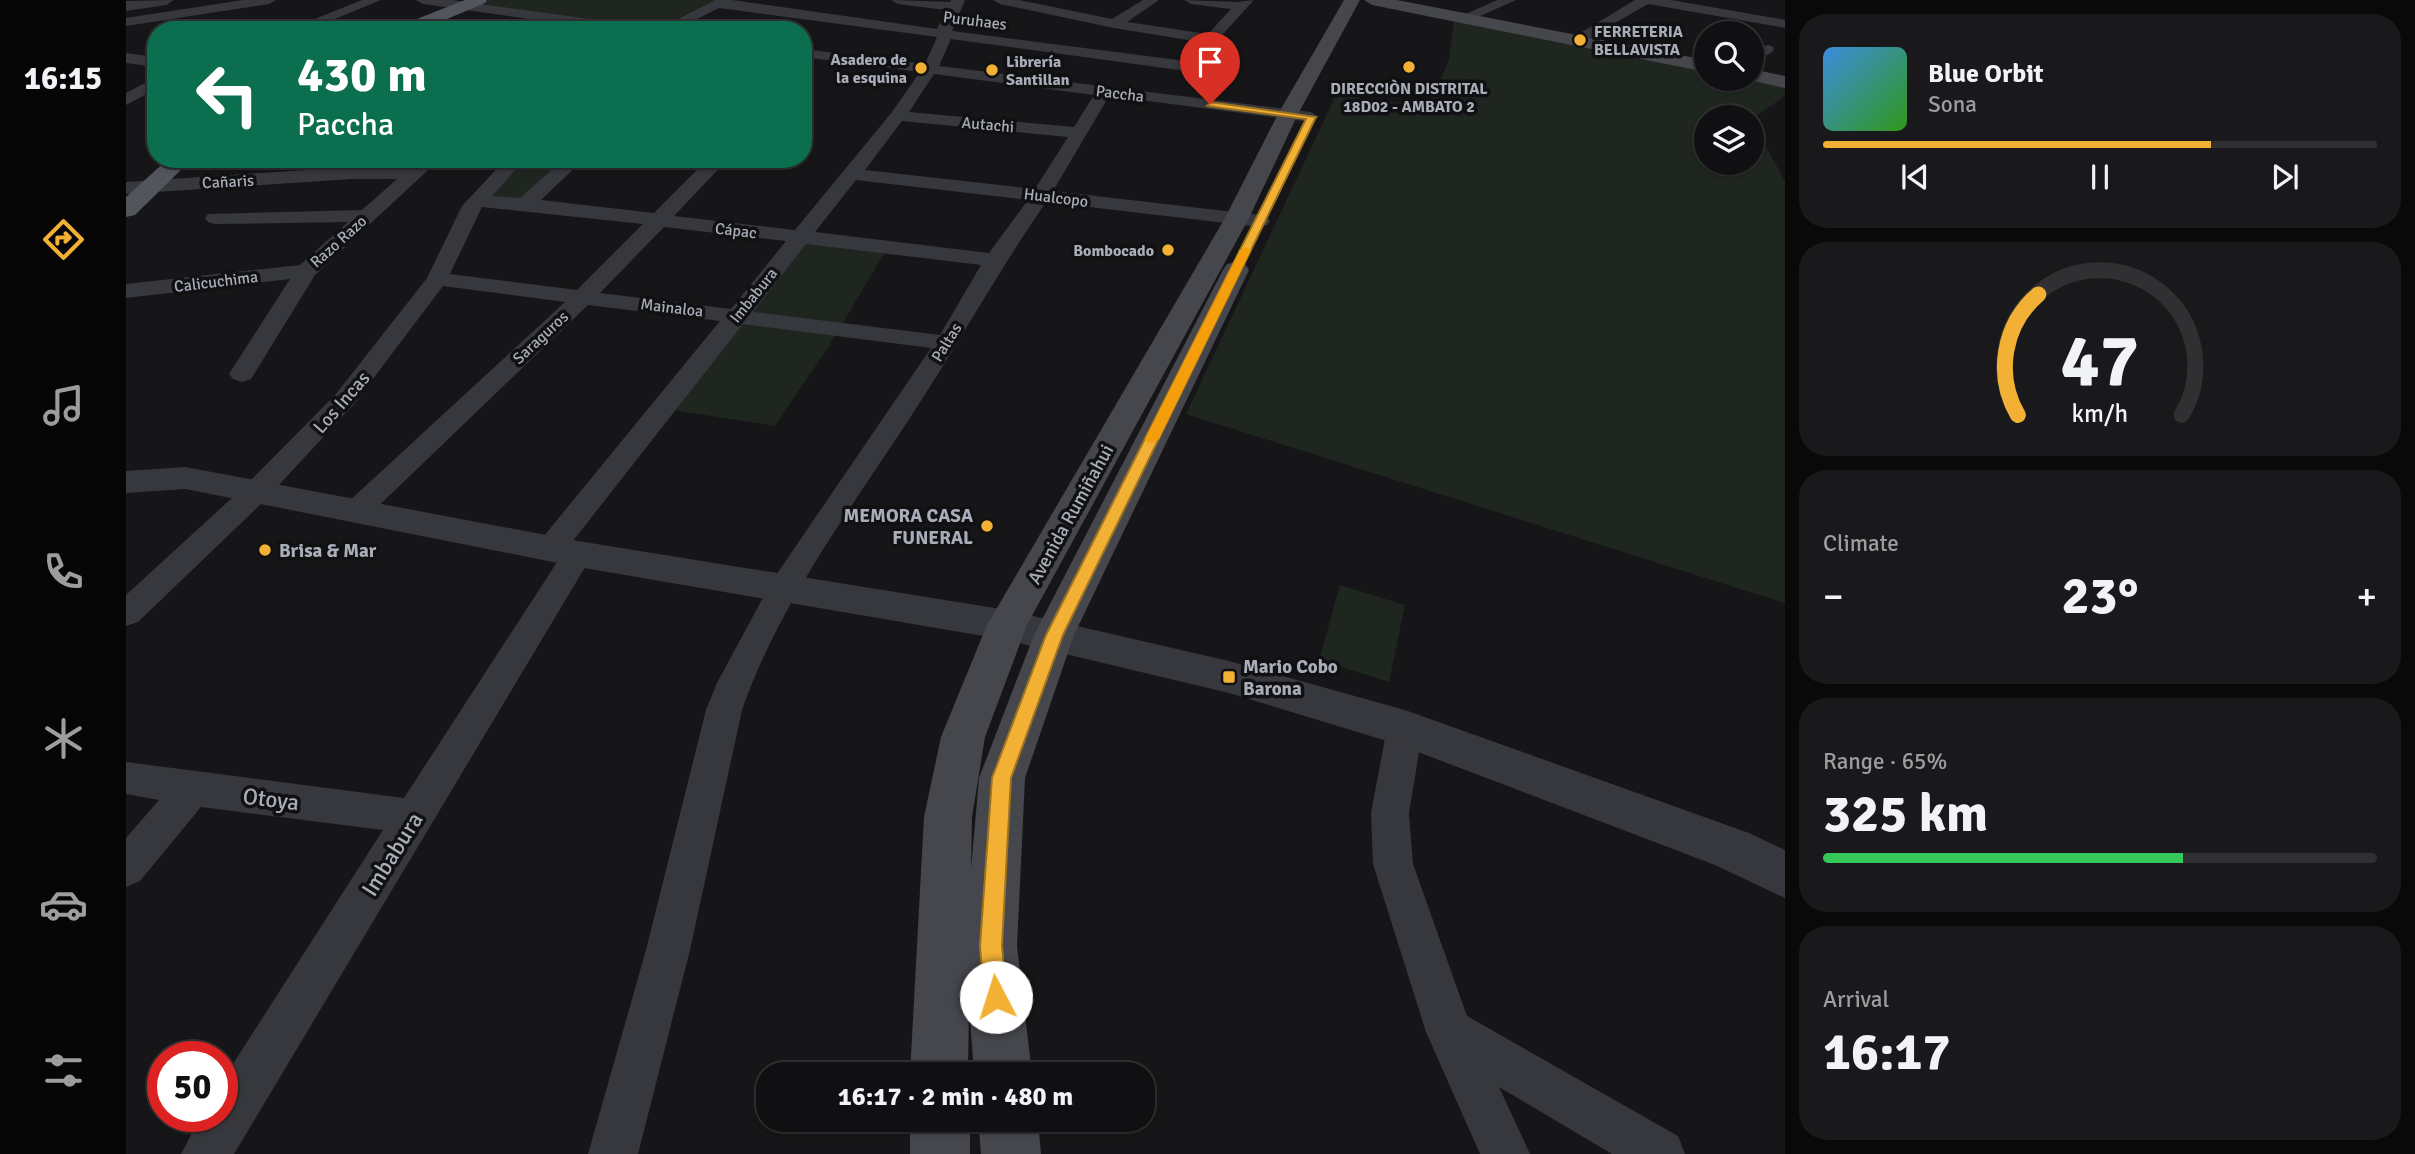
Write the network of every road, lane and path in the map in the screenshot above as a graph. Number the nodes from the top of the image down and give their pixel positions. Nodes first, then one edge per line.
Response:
1 (166, 0) edge
2 (269, 0) edge
3 (374, 0) edge
4 (423, 0) edge
5 (898, 0) edge
6 (999, 0) edge
7 (1152, 0) edge
8 (1191, 0) edge
9 (1352, 0) edge
10 (1366, 0) edge
11 (1372, 0) edge
12 (1509, 0) edge
13 (1646, 0) edge
14 (1752, 0) edge
15 (721, 2) edge
16 (957, 3) edge
17 (1244, 3) edge
18 (465, 5) edge
19 (126, 6) edge
20 (971, 9) dead end
21 (1726, 14) junction
22 (547, 16) junction
23 (1464, 18) junction
24 (835, 19) junction
25 (317, 21) edge
26 (427, 21) edge
27 (536, 21) edge
28 (580, 21) edge
29 (682, 21) edge
30 (1712, 21) edge
31 (126, 22) edge
32 (1114, 24) junction
33 (1785, 24) edge
34 (814, 32) dead end
35 (946, 34) junction
36 (1211, 39) junction
37 (1574, 41) junction
38 (1767, 50) dead end
39 (1764, 52) edge
40 (812, 54) edge
41 (126, 58) edge
42 (147, 61) edge
43 (1694, 64) edge
44 (1186, 66) junction
45 (930, 69) junction
46 (1764, 78) edge
47 (1328, 82) dead end
48 (1785, 82) edge
49 (147, 87) edge
50 (1104, 92) junction
51 (1157, 98) junction
52 (126, 100) edge
53 (1305, 112) junction
54 (898, 116) junction
55 (1078, 133) junction
56 (171, 168) edge
57 (421, 168) edge
58 (508, 168) edge
59 (565, 168) edge
60 (710, 168) edge
61 (414, 174) junction
62 (853, 174) junction
63 (151, 185) junction
64 (126, 188) edge
65 (1041, 195) junction
66 (477, 201) junction
67 (525, 204) junction
68 (126, 210) edge
69 (366, 216) junction
70 (215, 218) dead end
71 (1248, 220) junction
72 (660, 221) junction
73 (800, 238) junction
74 (995, 260) junction
75 (306, 271) junction
76 (438, 279) junction
77 (126, 291) edge
78 (584, 296) junction
79 (737, 315) junction
80 (947, 343) junction
81 (242, 374) dead end
82 (126, 482) edge
83 (255, 493) junction
84 (357, 510) junction
85 (564, 552) junction
86 (783, 589) junction
87 (126, 614) edge
88 (1007, 625) junction
89 (1054, 635) junction
90 (1405, 728) junction
91 (126, 778) edge
92 (192, 789) junction
93 (415, 817) junction
94 (126, 868) edge
95 (1785, 875) edge
96 (1449, 1031) junction
97 (939, 1062) edge
98 (1002, 1062) edge
99 (940, 1132) edge
100 (1008, 1132) edge
101 (206, 1154) edge
102 (613, 1154) edge
103 (940, 1154) edge
104 (1011, 1154) edge
105 (1505, 1154) edge
106 (1660, 1154) edge

1 - 19 street
2 - 31 street
3 - 25 street
4 - 18 street
5 - 16 street
6 - 32 street
7 - 32 street
8 - 17 street
9 - 53 main road, Avenida Rumiñahui
10 - 47 main road
11 - 23 main road
12 - 23 street
13 - 21 street
13 - 37 street
14 - 21 street
15 - 24 street, Puruhaes
15 - 29 street
16 - 35 street, Imbabura
17 - 36 street
18 - 22 street
18 - 26 main road
20 - 35 street, Imbabura
21 - 30 street
21 - 33 street
22 - 27 street
22 - 28 street
23 - 37 main road
24 - 34 street
24 - 35 street, Puruhaes
32 - 36 street
35 - 44 street, Puruhaes
35 - 45 street, Imbabura
36 - 44 street
37 - 43 main road
38 - 39 street
40 - 45 street, Paccha
41 - 42 street
44 - 51 street
45 - 50 street, Paccha
45 - 54 street, Imbabura
46 - 48 main road
49 - 52 street
50 - 51 street, Paccha
50 - 55 street, Paltas
51 - 53 street, Paccha
53 - 71 main road, Avenida Rumiñahui
54 - 55 street, Autachi
54 - 62 street, Imbabura
55 - 65 street, Paltas
56 - 63 main road
57 - 61 street, Razo Razo
58 - 66 street, Los Incas
59 - 67 street
60 - 72 street, Saraguros
61 - 63 street, Cañaris
61 - 69 street, Razo Razo
62 - 65 street, Hualcopo
62 - 73 street, Imbabura
63 - 64 street, Cañaris
63 - 68 main road
65 - 71 street, Hualcopo
65 - 74 street, Paltas
66 - 67 street, Cápac
66 - 76 street, Los Incas
67 - 72 street, Cápac
69 - 70 street
69 - 75 street, Razo Razo
71 - 88 main road, Avenida Rumiñahui
71 - 89 main road, Avenida Rumiñahui
72 - 73 street, Cápac
72 - 78 street, Saraguros
73 - 74 street, Cápac
73 - 79 street, Imbabura
74 - 80 street, Paltas
75 - 77 street, Calicuchima
75 - 81 street, Razo Razo
76 - 78 street, Mainaloa
76 - 83 street, Los Incas
78 - 79 street, Mainaloa
78 - 84 street, Saraguros
79 - 80 street, Mainaloa
79 - 85 street, Imbabura
80 - 86 street, Paltas
82 - 83 street
83 - 84 street
83 - 87 street, Los Incas
84 - 85 street
85 - 86 street
85 - 93 street, Imbabura
86 - 88 street
86 - 102 street, Paltas
88 - 89 street
88 - 97 main road, Avenida Rumiñahui
89 - 90 street
89 - 98 main road, Avenida Rumiñahui
90 - 95 street
90 - 96 street
91 - 92 street, Otoya
92 - 93 street, Otoya
92 - 94 street
93 - 101 street, Imbabura
96 - 105 street
96 - 106 street
99 - 103 main road
100 - 104 main road

